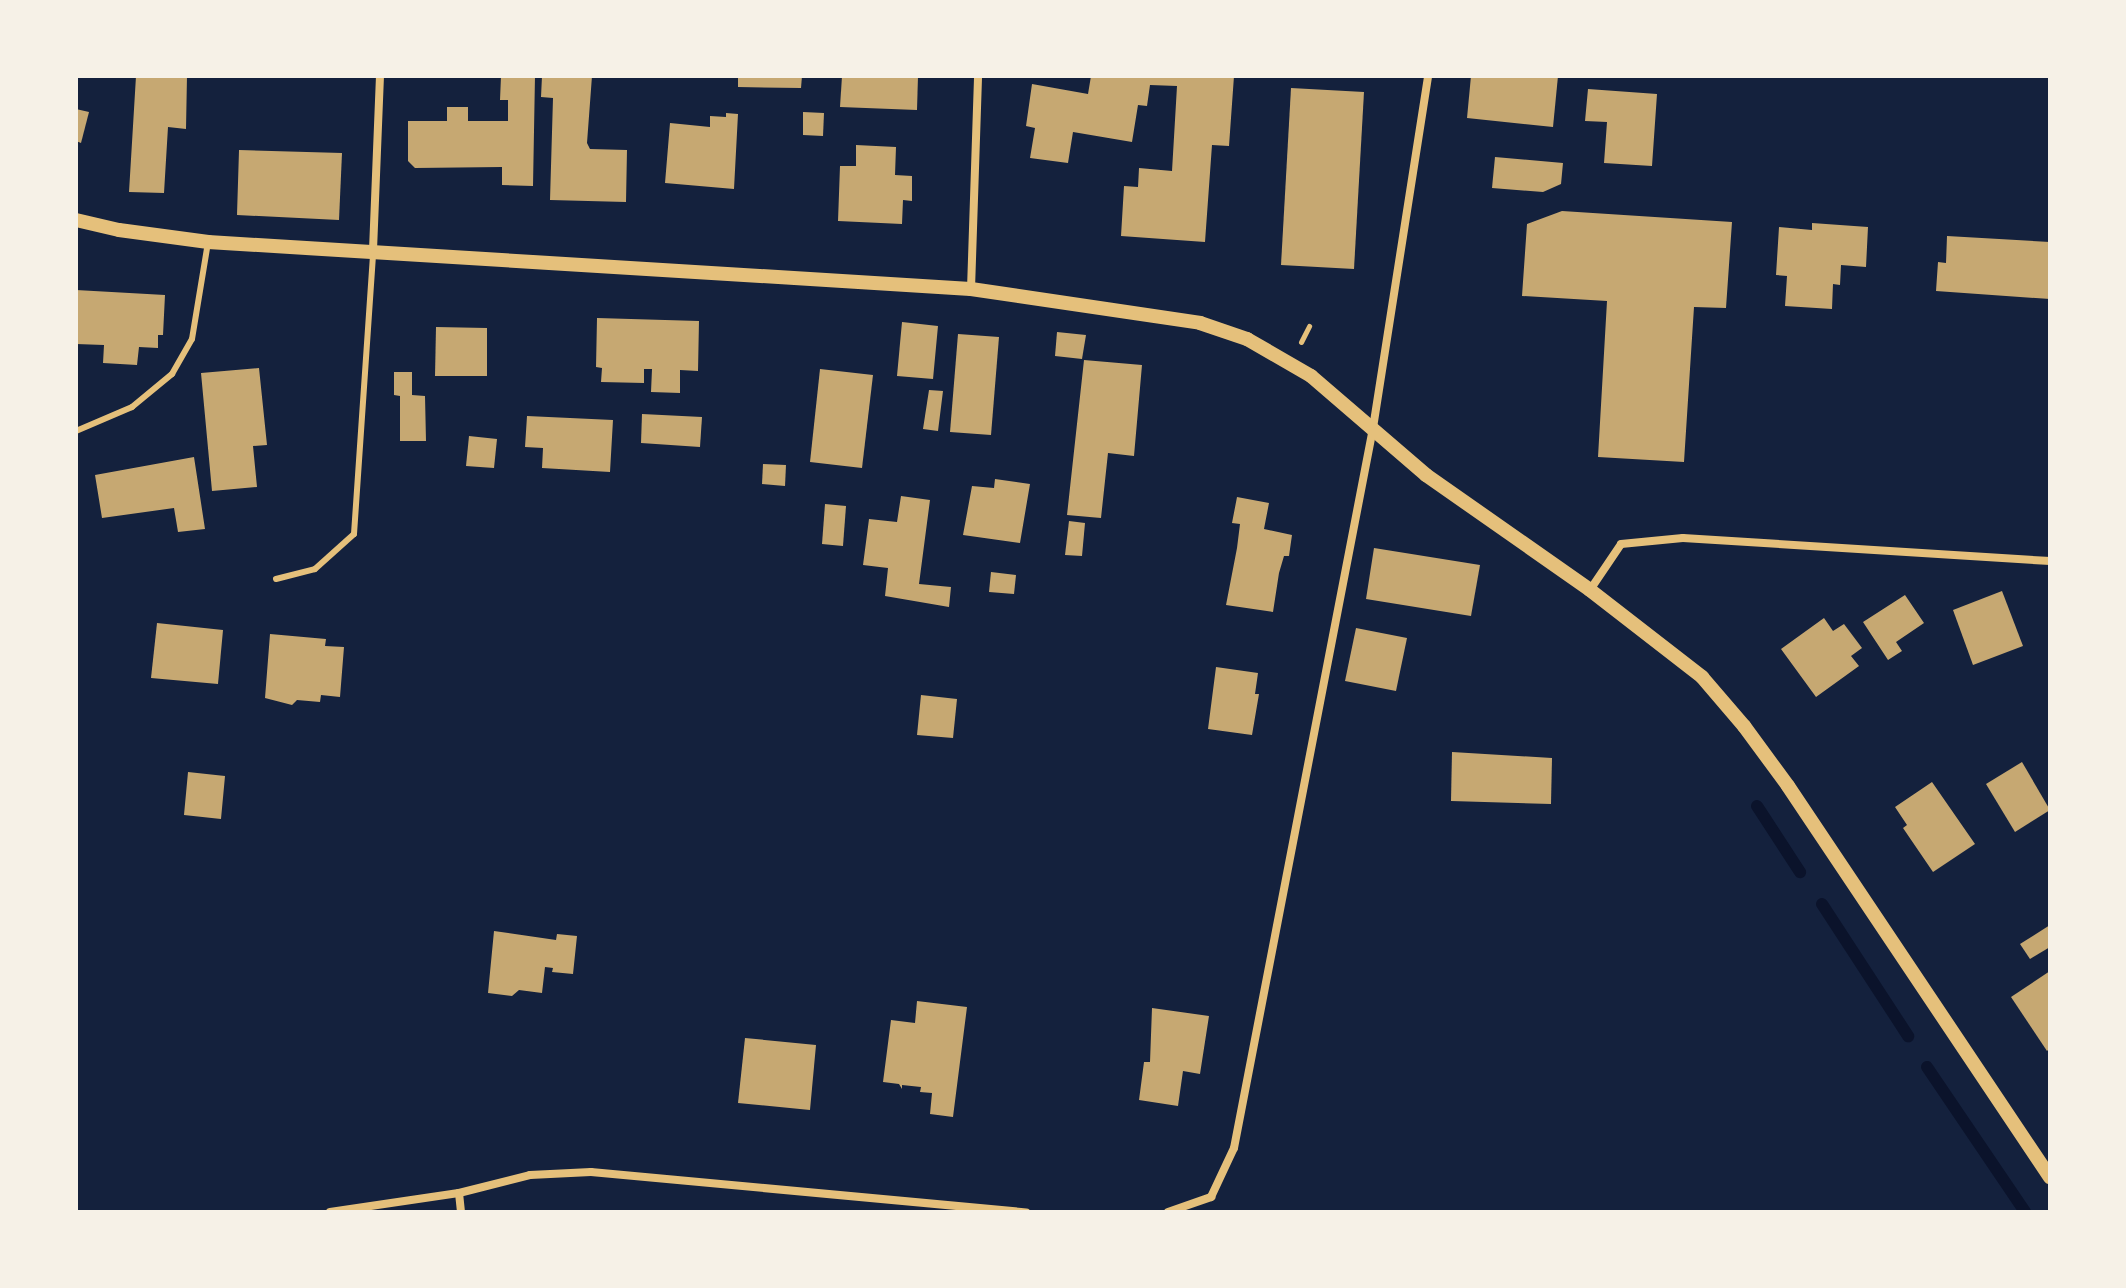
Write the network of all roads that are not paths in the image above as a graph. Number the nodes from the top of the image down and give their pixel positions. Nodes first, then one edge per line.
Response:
1 (380, 76) edge
2 (978, 76) edge
3 (1428, 76) edge
4 (76, 220) edge
5 (208, 242) junction
6 (373, 250) junction
7 (971, 289) junction
8 (1373, 428) junction
9 (76, 431) edge
10 (2050, 561) edge
11 (276, 579) dead end
12 (1590, 590) junction
13 (2050, 1177) edge
14 (459, 1193) junction
15 (330, 1212) edge
16 (461, 1212) edge
17 (1026, 1212) edge
18 (1168, 1212) edge

1 - 6 street
2 - 7 street
3 - 8 street
4 - 5 street
5 - 6 street
5 - 9 lane
6 - 7 street
6 - 11 lane
7 - 8 street
8 - 12 street
8 - 18 street
10 - 12 street
12 - 13 street
14 - 15 street
14 - 16 street
14 - 17 street

